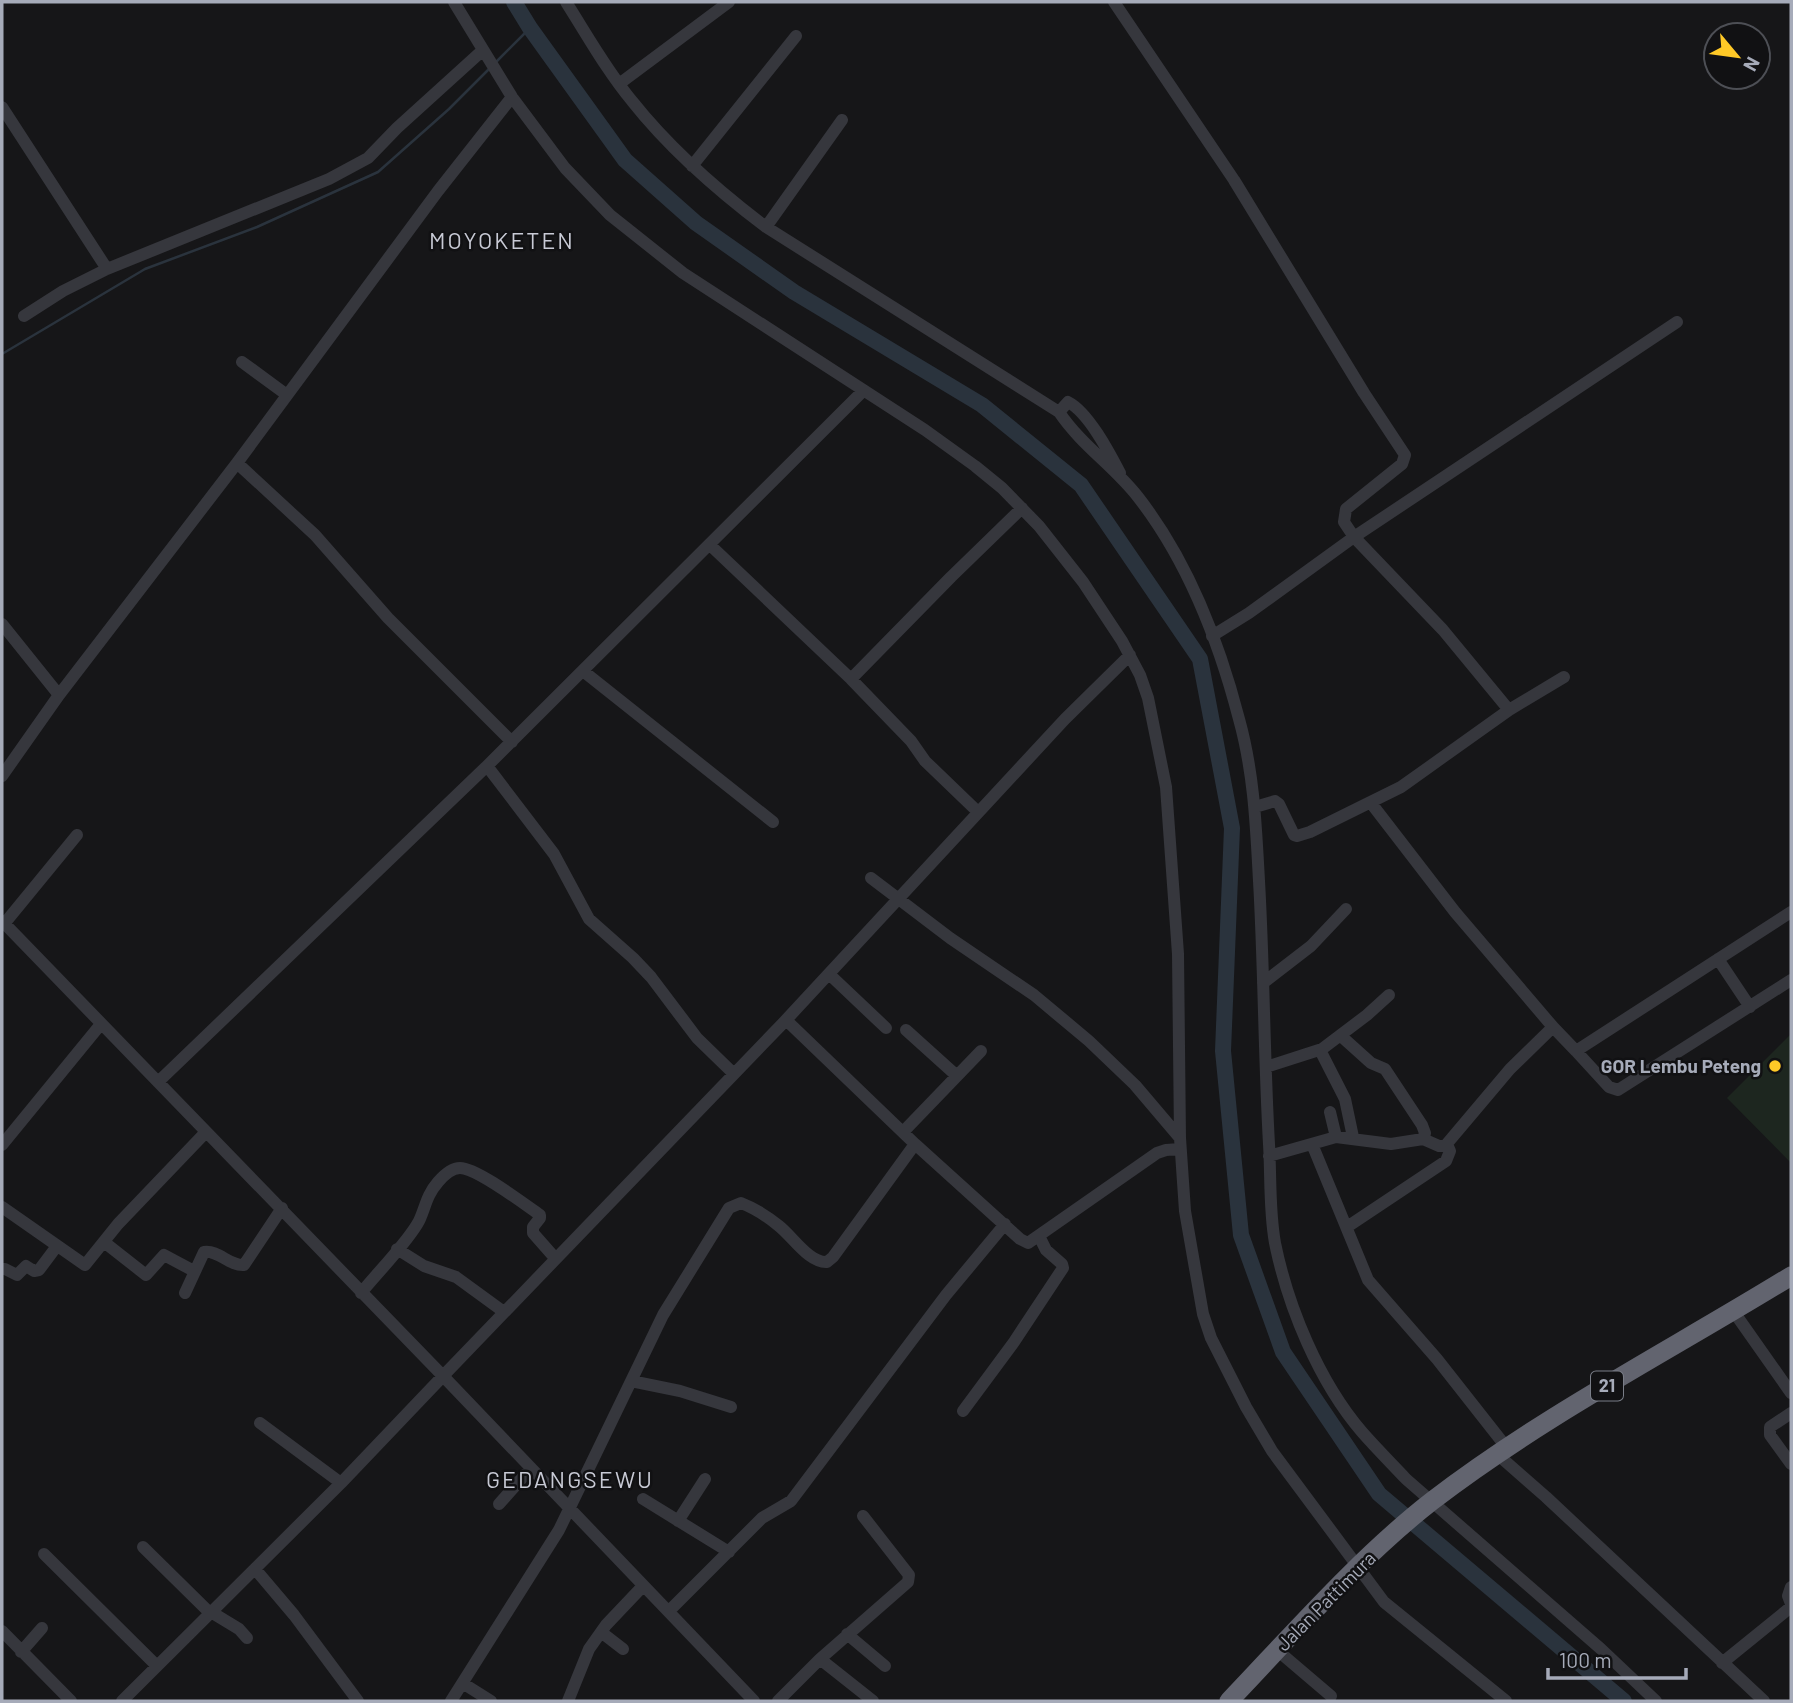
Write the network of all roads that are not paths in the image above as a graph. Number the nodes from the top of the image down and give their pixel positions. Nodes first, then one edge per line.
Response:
1 (454, 2) edge
2 (566, 2) edge
3 (729, 2) edge
4 (1114, 2) edge
5 (796, 36) dead end
6 (484, 51) junction
7 (619, 83) junction
8 (512, 97) junction
9 (2, 107) edge
10 (842, 120) dead end
11 (692, 166) junction
12 (766, 228) junction
13 (107, 269) junction
14 (24, 316) dead end
15 (1677, 322) dead end
16 (242, 362) dead end
17 (863, 391) junction
18 (287, 395) junction
19 (1059, 412) junction
20 (237, 463) junction
21 (1123, 480) junction
22 (1023, 508) junction
23 (1354, 537) junction
24 (710, 545) junction
25 (2, 624) edge
26 (1212, 636) junction
27 (1130, 655) junction
28 (583, 671) junction
29 (1564, 677) dead end
30 (851, 679) junction
31 (59, 695) junction
32 (1509, 710) junction
33 (512, 742) junction
34 (487, 766) junction
35 (2, 776) edge
36 (1371, 803) junction
37 (1255, 807) junction
38 (978, 812) junction
39 (773, 822) dead end
40 (77, 835) dead end
41 (871, 878) dead end
42 (900, 899) junction
43 (1346, 909) dead end
44 (1791, 912) edge
45 (3, 923) edge
46 (1718, 959) junction
47 (829, 974) junction
48 (1791, 980) edge
49 (1263, 983) junction
50 (1389, 995) dead end
51 (1750, 1007) junction
52 (786, 1020) junction
53 (101, 1024) junction
54 (1553, 1027) junction
55 (886, 1028) dead end
56 (906, 1030) dead end
57 (1341, 1036) junction
58 (981, 1051) dead end
59 (1320, 1051) junction
60 (1576, 1051) junction
61 (1266, 1068) junction
62 (734, 1074) junction
63 (957, 1076) junction
64 (158, 1082) junction
65 (1330, 1112) dead end
66 (206, 1132) junction
67 (903, 1132) junction
68 (1336, 1133) junction
69 (1423, 1133) junction
70 (1353, 1134) junction
71 (915, 1144) junction
72 (1180, 1144) junction
73 (1312, 1144) junction
74 (1447, 1144) junction
75 (2, 1145) edge
76 (1269, 1156) junction
77 (2, 1207) edge
78 (282, 1209) junction
79 (1004, 1224) junction
80 (1347, 1227) junction
81 (1039, 1236) junction
82 (104, 1241) junction
83 (57, 1246) junction
84 (397, 1249) junction
85 (555, 1258) junction
86 (2, 1269) edge
87 (194, 1271) junction
88 (1791, 1276) edge
89 (185, 1293) dead end
90 (361, 1293) junction
91 (1734, 1311) junction
92 (504, 1312) junction
93 (443, 1376) junction
94 (631, 1381) junction
95 (1791, 1392) edge
96 (731, 1407) dead end
97 (963, 1411) dead end
98 (1791, 1413) edge
99 (260, 1423) dead end
100 (1502, 1451) junction
101 (1791, 1464) edge
102 (531, 1468) junction
103 (705, 1479) dead end
104 (341, 1483) junction
105 (643, 1499) dead end
106 (1430, 1503) junction
107 (499, 1504) dead end
108 (569, 1509) junction
109 (863, 1516) dead end
110 (678, 1521) junction
111 (143, 1547) dead end
112 (729, 1552) junction
113 (44, 1554) dead end
114 (1359, 1567) junction
115 (255, 1569) junction
116 (643, 1586) junction
117 (1791, 1587) edge
118 (1791, 1605) edge
119 (668, 1611) junction
120 (211, 1613) junction
121 (42, 1629) dead end
122 (2, 1631) edge
123 (601, 1632) junction
124 (847, 1634) junction
125 (247, 1638) dead end
126 (623, 1649) dead end
127 (1277, 1650) junction
128 (21, 1652) junction
129 (820, 1659) junction
130 (1722, 1663) junction
131 (158, 1666) junction
132 (885, 1666) dead end
133 (464, 1684) junction
134 (137, 1696) edge
135 (1331, 1696) dead end
136 (71, 1701) edge
137 (122, 1701) edge
138 (358, 1701) edge
139 (452, 1701) edge
140 (491, 1701) edge
141 (568, 1701) edge
142 (754, 1701) edge
143 (778, 1701) edge
144 (873, 1701) edge
145 (1228, 1701) edge
146 (1506, 1701) edge
147 (1656, 1701) edge
148 (1764, 1701) edge

1 - 6 street
2 - 7 street
3 - 7 street
4 - 23 street
5 - 11 street
6 - 8 street
6 - 13 street
7 - 11 street
8 - 17 street
8 - 18 street
9 - 13 street
10 - 12 street
11 - 12 street
12 - 19 street
13 - 14 street
15 - 23 street
16 - 18 street
17 - 22 street
17 - 24 street
18 - 20 street
19 - 21 street
19 - 21 street
20 - 31 street
20 - 33 street
21 - 26 street
22 - 27 street
22 - 30 street
23 - 26 street
23 - 32 street
24 - 28 street
24 - 30 street
25 - 31 street
26 - 37 street
27 - 38 street
27 - 72 street
28 - 33 street
28 - 39 street
29 - 32 street
30 - 38 street
31 - 35 street
32 - 36 street
33 - 34 street
34 - 62 street
34 - 64 street
36 - 37 street
36 - 54 street
37 - 49 street
38 - 42 street
40 - 45 street
41 - 42 street
42 - 47 street
42 - 72 street
43 - 49 street
44 - 46 street
45 - 53 street
46 - 51 street
46 - 60 street
47 - 52 street
47 - 55 street
48 - 51 street
49 - 61 street
50 - 57 street
51 - 60 street
52 - 62 street
52 - 67 street
53 - 64 street
53 - 75 street
54 - 60 street
54 - 74 street
56 - 63 street
57 - 59 street
57 - 69 street
58 - 63 street
59 - 61 street
59 - 70 street
61 - 76 street
62 - 85 street
63 - 67 street
64 - 66 street
65 - 68 street
66 - 78 street
66 - 82 street
67 - 71 street
68 - 70 street
68 - 73 street
69 - 70 street
69 - 74 street
71 - 79 street
71 - 94 street
72 - 81 street
72 - 114 street
73 - 76 street
73 - 80 street
74 - 80 street
76 - 106 street
77 - 83 street
78 - 87 street
78 - 90 street
79 - 81 street
79 - 112 street
80 - 100 street
81 - 97 street
82 - 83 street
82 - 87 street
83 - 86 street
84 - 85 street
84 - 90 street
84 - 92 street
85 - 92 street
87 - 89 street
88 - 91 highway, 21
90 - 93 street
91 - 95 street
91 - 100 highway, 21
92 - 93 street
93 - 102 street
93 - 104 street
94 - 96 street
94 - 108 street
98 - 101 street
99 - 104 street
100 - 106 highway, 21
100 - 130 street
102 - 107 street
102 - 108 street
103 - 110 street
104 - 115 street
105 - 110 street
106 - 114 highway, Jalan Pattimura / 21
106 - 147 street
108 - 116 street
108 - 133 street
109 - 124 street
110 - 112 street
111 - 120 street
112 - 119 street
113 - 131 street
114 - 127 highway, Jalan Pattimura / 21
114 - 146 street
115 - 120 street
115 - 138 street
116 - 119 street
116 - 123 street
117 - 118 street
118 - 130 street
119 - 142 street
120 - 125 street
120 - 131 street
121 - 128 street
122 - 128 street
123 - 126 street
123 - 141 street
124 - 129 street
124 - 132 street
127 - 135 street
127 - 145 highway, Jalan Pattimura / 21
128 - 136 street
129 - 143 street
129 - 144 street
130 - 148 street
131 - 134 street
133 - 139 street
133 - 140 street
134 - 137 street

